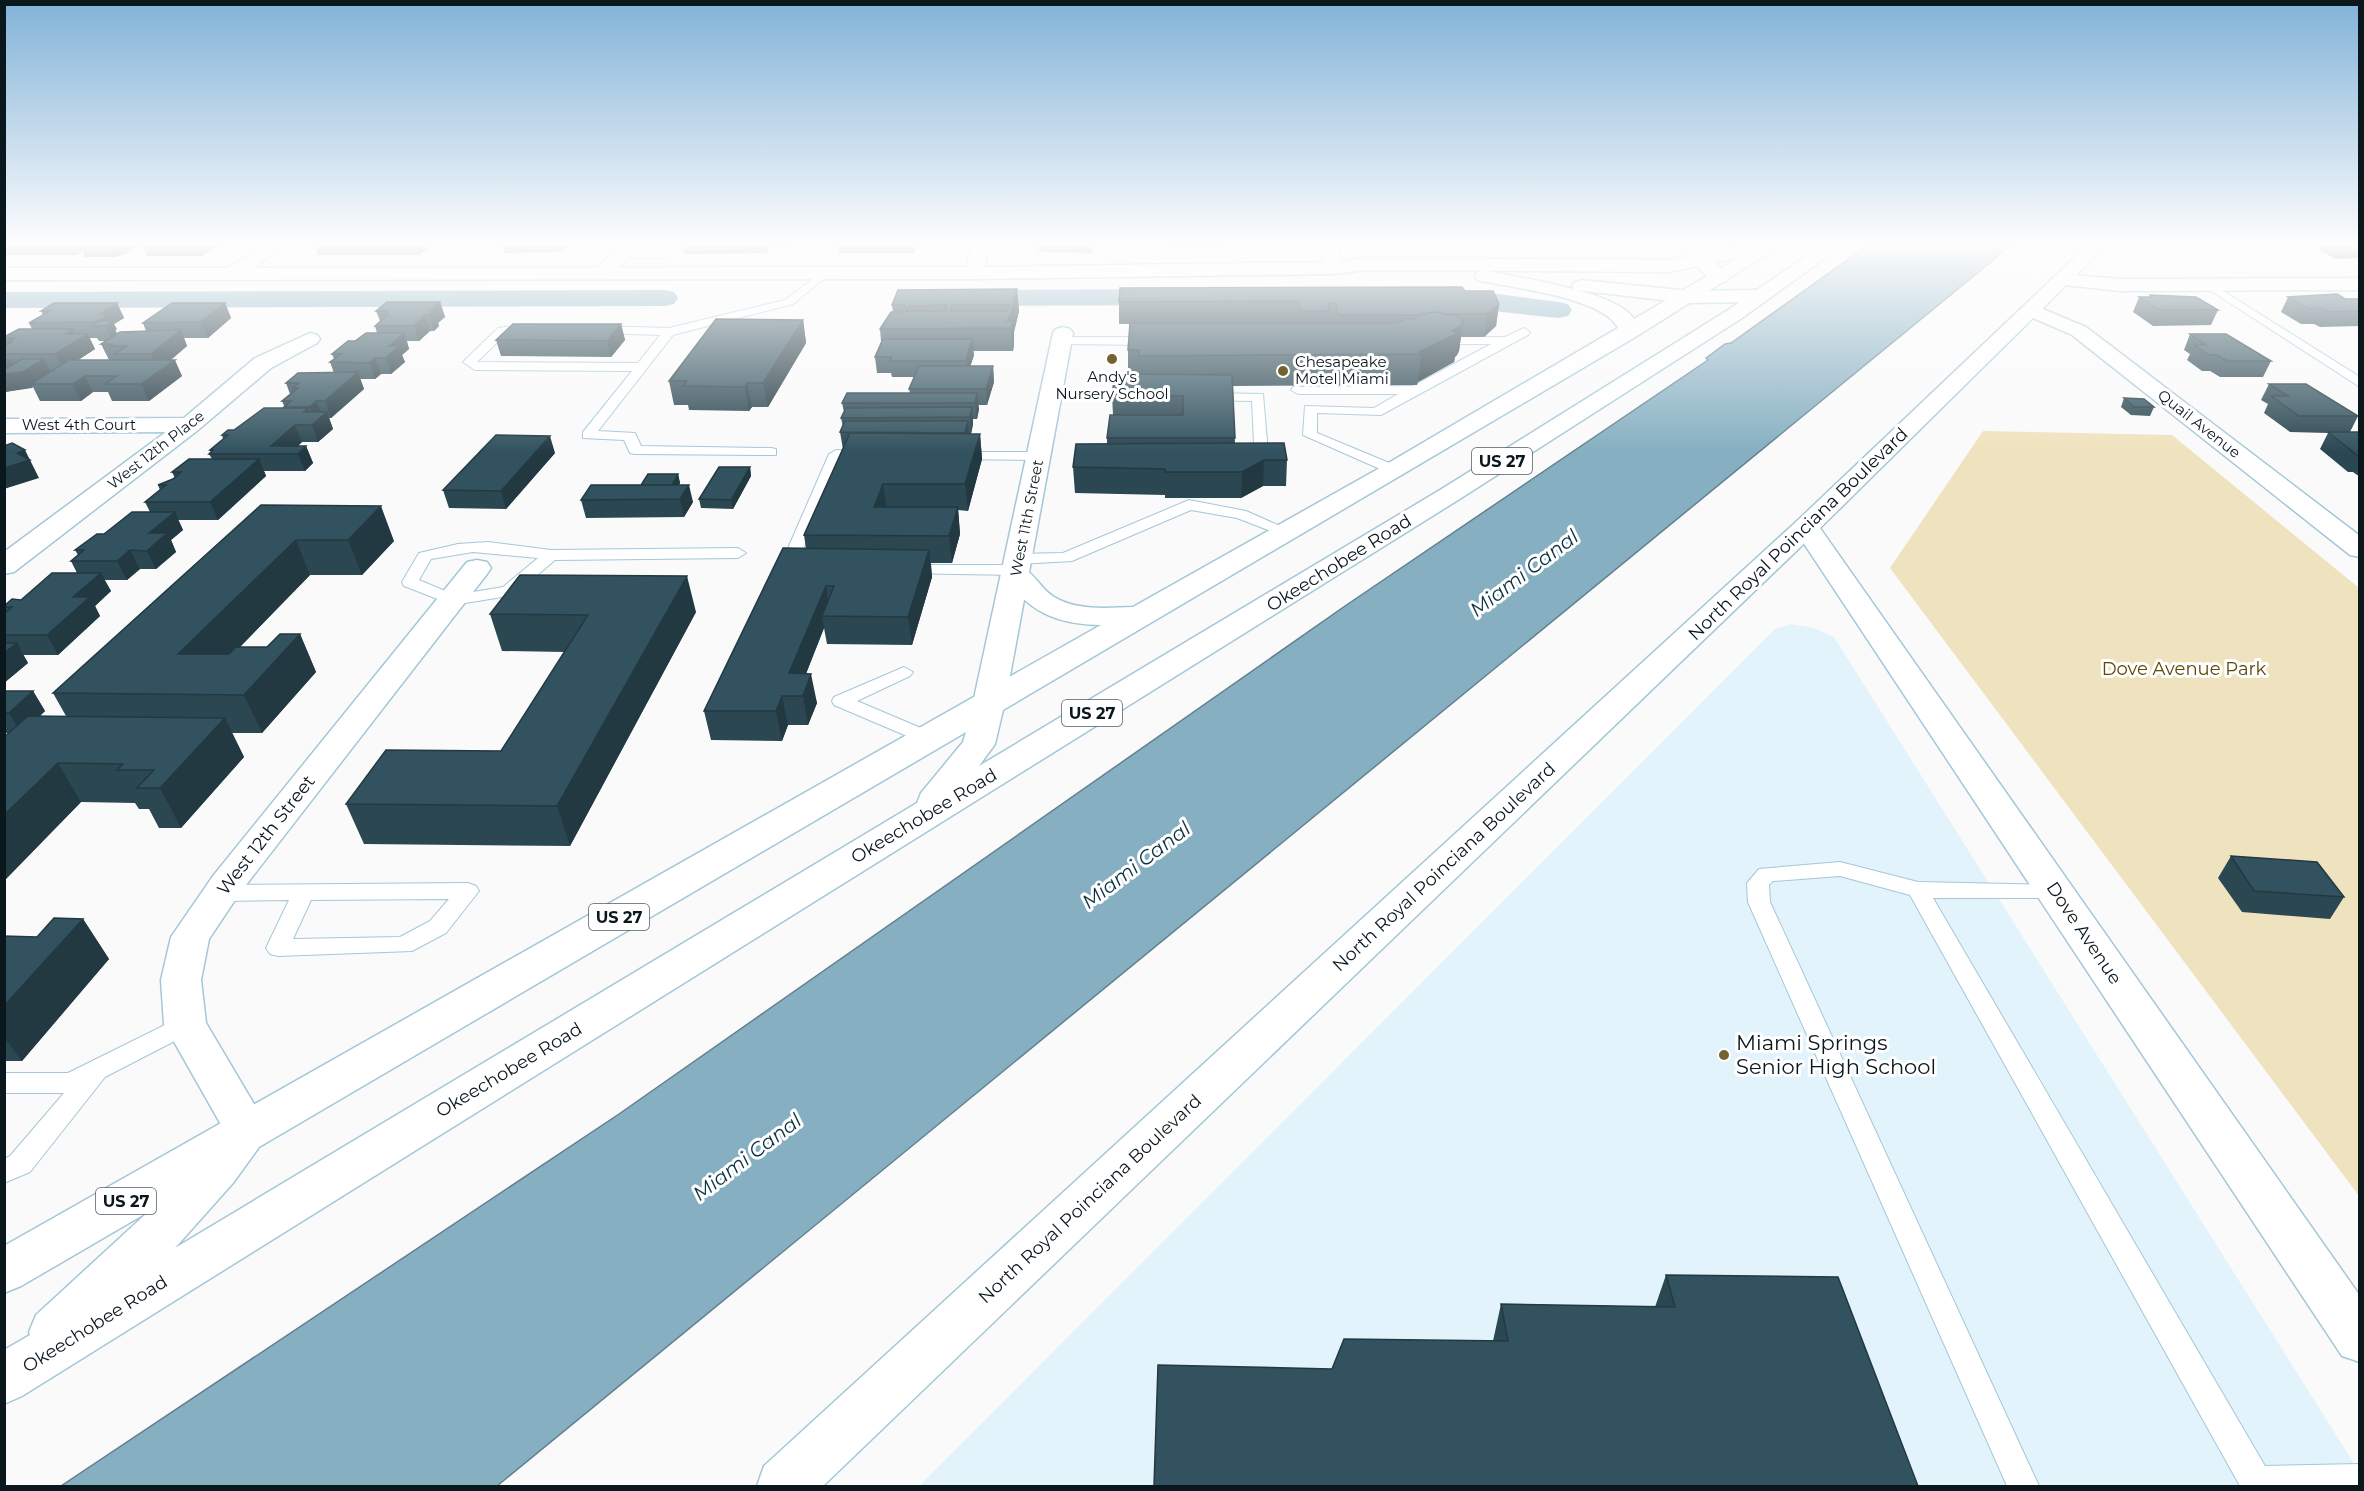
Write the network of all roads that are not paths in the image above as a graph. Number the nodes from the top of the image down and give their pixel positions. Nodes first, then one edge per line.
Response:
1 (747, 313) edge
2 (1616, 313) edge
3 (1663, 313) edge
4 (1724, 313) edge
5 (2028, 313) edge
6 (2037, 313) edge
7 (2251, 313) edge
8 (549, 328) edge
9 (585, 328) edge
10 (669, 332) junction
11 (1524, 332) dead end
12 (1630, 332) junction
13 (1062, 337) joint
14 (310, 339) dead end
15 (1421, 340) edge
16 (1166, 341) edge
17 (1506, 341) junction
18 (641, 367) junction
19 (2360, 383) edge
20 (1298, 390) edge
21 (1415, 390) junction
22 (1051, 395) junction
23 (1154, 396) edge
24 (1189, 396) edge
25 (190, 425) junction
26 (4, 426) edge
27 (771, 452) dead end
28 (884, 455) edge
29 (932, 456) edge
30 (1039, 456) junction
31 (1262, 465) edge
32 (1394, 470) junction
33 (1806, 527) junction
34 (1286, 532) junction
35 (2360, 549) edge
36 (738, 554) dead end
37 (551, 555) junction
38 (4, 566) edge
39 (477, 568) dead end
40 (1017, 568) junction
41 (810, 569) edge
42 (890, 570) edge
43 (453, 600) junction
44 (1141, 616) junction
45 (904, 672) dead end
46 (989, 703) junction
47 (928, 738) junction
48 (916, 820) junction
49 (1918, 890) junction
50 (2055, 890) junction
51 (304, 892) junction
52 (220, 893) junction
53 (185, 1024) junction
54 (98, 1069) junction
55 (4, 1083) edge
56 (248, 1131) junction
57 (4, 1172) edge
58 (4, 1271) edge
59 (2360, 1339) edge
60 (4, 1379) edge
61 (2360, 1480) edge
62 (2257, 1485) edge
63 (783, 1486) edge
64 (2023, 1486) edge

1 - 10 lane
2 - 12 main road
3 - 12 main road, US 27
4 - 48 main road, Okeechobee Road / US 27
5 - 33 main road, North Royal Poinciana Boulevard
6 - 35 main road, Quail Avenue
7 - 19 lane
8 - 18 lane
9 - 10 lane
10 - 18 lane
11 - 17 lane
12 - 32 main road, US 27
13 - 16 lane
13 - 22 main road, West 11th Street
14 - 25 main road, West 12th Place
15 - 17 lane
17 - 21 lane
18 - 27 lane
20 - 21 lane
21 - 32 lane
22 - 23 lane
22 - 30 main road, West 11th Street
24 - 31 lane
25 - 26 main road, West 4th Court
25 - 38 main road, West 12th Place
28 - 41 lane
29 - 30 lane
30 - 40 main road, West 11th Street
32 - 34 main road, US 27
33 - 50 main road, Dove Avenue
33 - 63 main road, North Royal Poinciana Boulevard
34 - 40 lane
34 - 44 main road, US 27
36 - 37 lane
37 - 43 lane
37 - 43 lane
39 - 43 main road, West 12th Street
40 - 42 lane
40 - 44 main road
40 - 46 main road, West 11th Street
43 - 52 main road, West 12th Street
44 - 46 main road, US 27
45 - 47 lane
46 - 47 main road, US 27
46 - 48 main road, West 11th Street
47 - 56 main road, US 27
48 - 60 main road, Okeechobee Road / US 27
49 - 50 lane
49 - 62 lane
49 - 64 lane
50 - 59 main road, Dove Avenue
51 - 51 lane
51 - 52 lane
52 - 53 main road, West 12th Street
53 - 54 lane
53 - 56 main road, West 12th Street
54 - 55 lane
54 - 57 lane
56 - 58 main road, US 27
56 - 60 main road
61 - 62 lane

